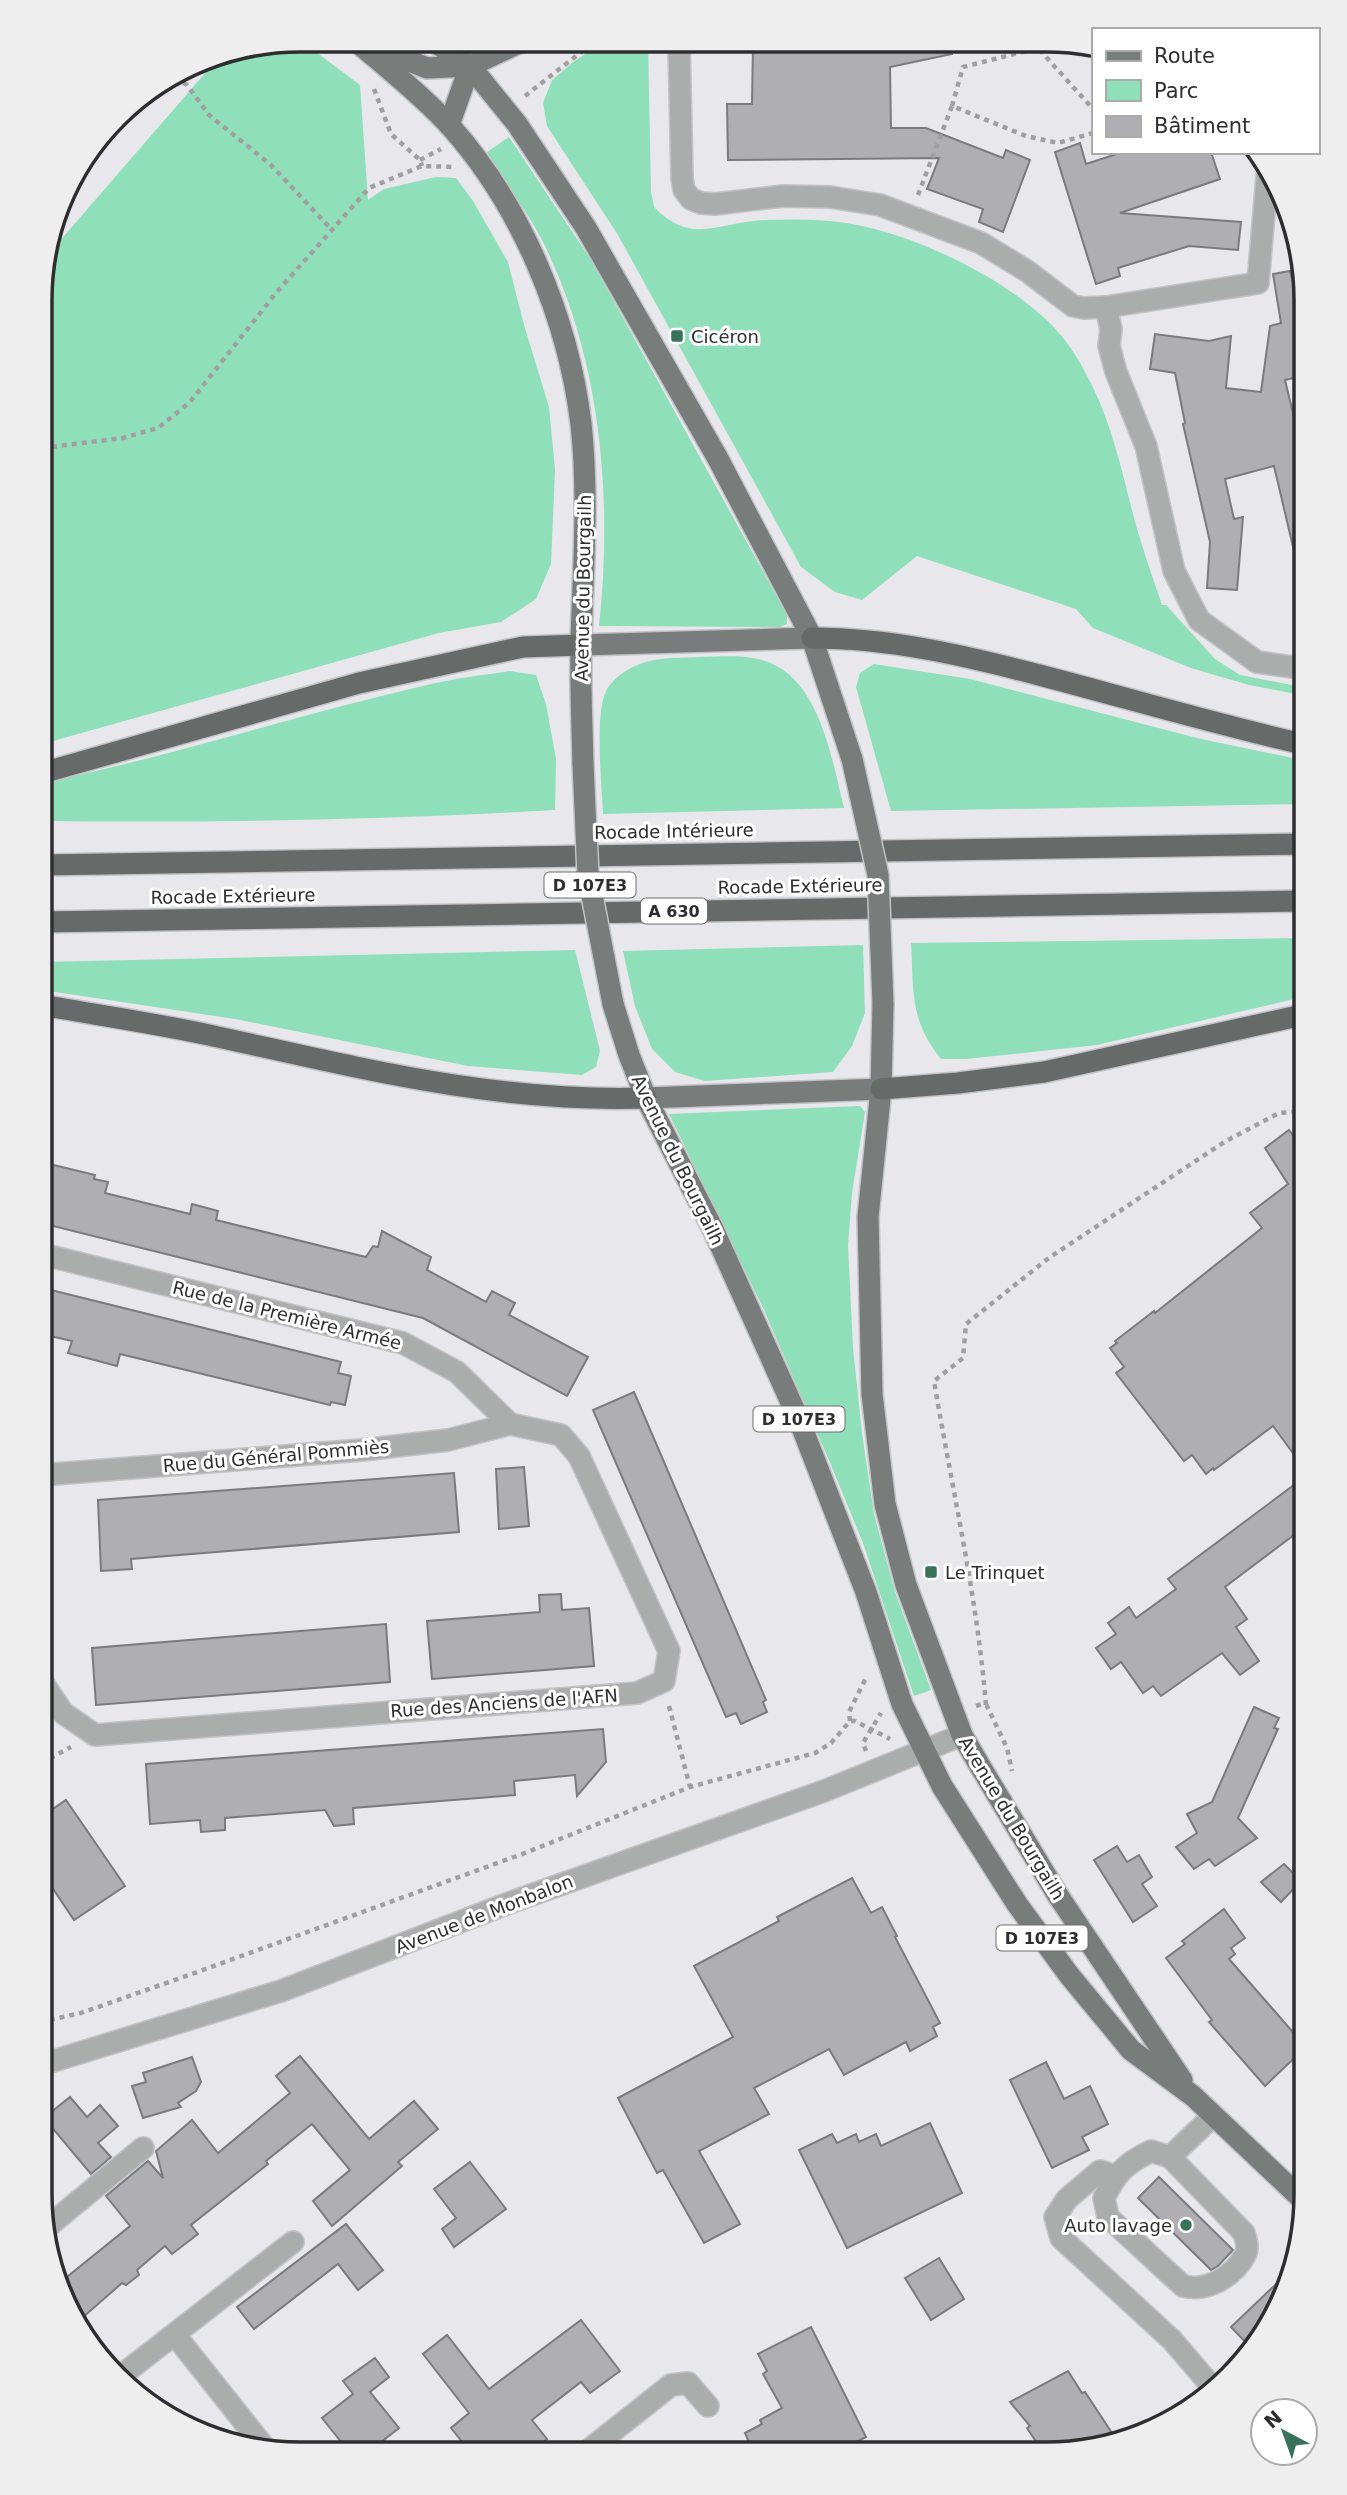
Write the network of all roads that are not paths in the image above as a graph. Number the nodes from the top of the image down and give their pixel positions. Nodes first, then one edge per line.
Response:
1 (679, 52) edge
2 (370, 53) edge
3 (387, 53) edge
4 (450, 53) edge
5 (498, 53) edge
6 (470, 66) junction
7 (449, 125) junction
8 (1266, 186) edge
9 (1106, 307) junction
10 (812, 638) junction
11 (581, 645) junction
12 (1294, 667) edge
13 (1294, 742) edge
14 (52, 770) edge
15 (1294, 844) edge
16 (52, 865) edge
17 (1294, 901) edge
18 (52, 922) edge
19 (52, 1007) edge
20 (1294, 1017) edge
21 (881, 1089) junction
22 (646, 1098) junction
23 (52, 1257) edge
24 (510, 1424) junction
25 (52, 1474) edge
26 (52, 1696) edge
27 (962, 1735) junction
28 (924, 1752) junction
29 (52, 2061) edge
30 (1193, 2096) junction
31 (1213, 2116) junction
32 (143, 2148) dead end
33 (1170, 2157) junction
34 (1115, 2176) junction
35 (1294, 2192) edge
36 (54, 2221) edge
37 (293, 2242) dead end
38 (174, 2334) junction
39 (126, 2371) edge
40 (1208, 2382) edge
41 (708, 2406) dead end
42 (257, 2439) edge
43 (599, 2442) edge

1 - 9 street
2 - 7 main road, Avenue du Bourgailh
3 - 6 main road, Avenue du Bourgailh
4 - 6 main road, Avenue du Bourgailh
5 - 6 main road
6 - 7 main road
6 - 10 main road, Avenue du Bourgailh / D 107E3
7 - 11 main road, Avenue du Bourgailh / D 107E3
8 - 9 street
9 - 12 street
10 - 11 main road
10 - 13 highway
10 - 21 main road, Avenue du Bourgailh / D 107E3, bridge
11 - 14 highway
11 - 22 main road, Avenue du Bourgailh / D 107E3, bridge
15 - 16 highway, Rocade Intérieure
17 - 18 highway, Rocade Extérieure / A 630
19 - 22 highway
20 - 21 highway
21 - 22 main road
21 - 27 main road, Avenue du Bourgailh / D 107E3
22 - 28 main road, Avenue du Bourgailh / D 107E3
23 - 24 street, Rue de la Première Armée
24 - 25 street, Rue du Général Pommiès
24 - 26 street, Rue des Anciens de l'AFN
27 - 28 street, Avenue de Monbalon
27 - 30 main road, Avenue du Bourgailh / D 107E3
28 - 29 street, Avenue de Monbalon
28 - 30 main road, Avenue du Bourgailh / D 107E3
30 - 31 main road, Avenue du Bourgailh / D 107E3
31 - 33 street
31 - 35 main road, Avenue du Bourgailh / D 107E3
32 - 36 street
33 - 34 street
33 - 34 street
34 - 40 street
37 - 38 street
38 - 39 street
38 - 42 street
41 - 43 street

